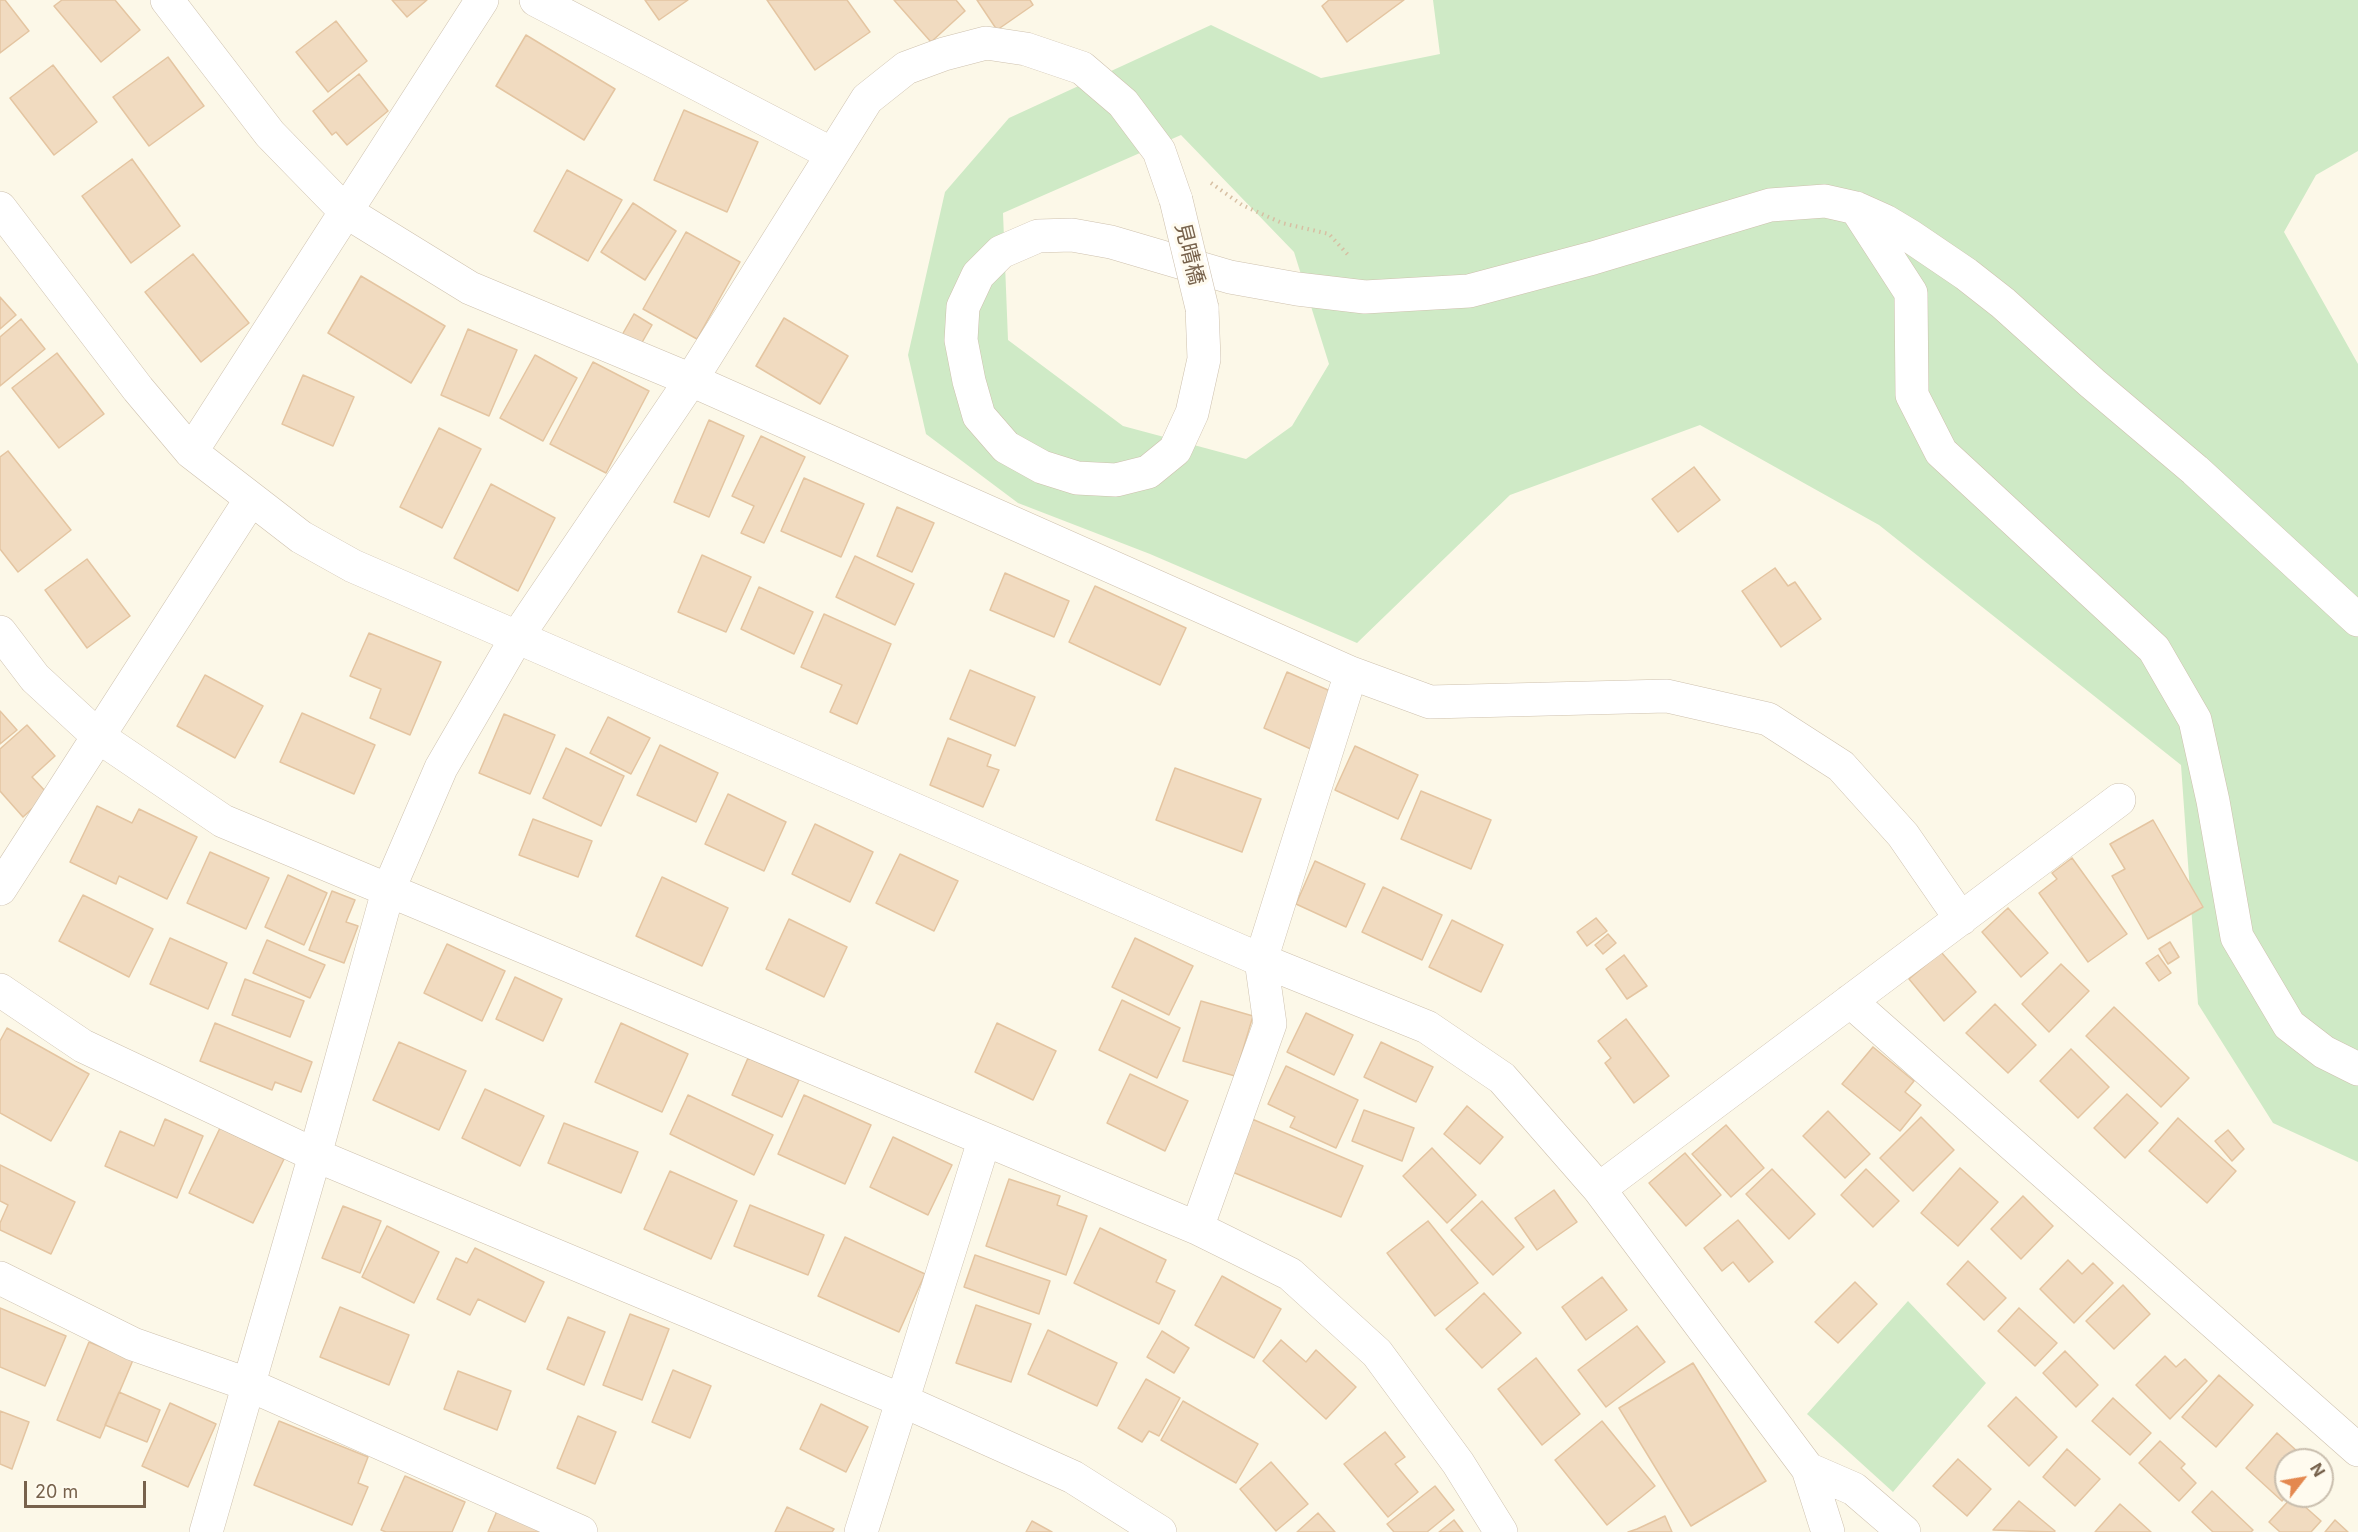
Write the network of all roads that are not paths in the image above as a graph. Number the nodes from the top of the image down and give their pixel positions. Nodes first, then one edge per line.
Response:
1 (167, 0) edge
2 (482, 0) edge
3 (536, 0) edge
4 (832, 154) junction
5 (0, 208) edge
6 (1856, 208) junction
7 (345, 211) junction
8 (691, 380) junction
9 (192, 453) junction
10 (251, 499) junction
11 (2358, 620) edge
12 (0, 632) edge
13 (517, 637) junction
14 (1351, 673) junction
15 (99, 737) junction
16 (2119, 800) dead end
17 (0, 889) edge
18 (388, 891) junction
19 (1961, 918) junction
20 (1262, 960) junction
21 (0, 990) edge
22 (1851, 1001) junction
23 (2358, 1069) edge
24 (984, 1140) junction
25 (315, 1155) junction
26 (1599, 1189) junction
27 (1197, 1228) junction
28 (0, 1278) edge
29 (247, 1384) junction
30 (901, 1400) junction
31 (2358, 1449) edge
32 (1808, 1469) junction
33 (206, 1532) edge
34 (581, 1532) edge
35 (861, 1532) edge
36 (1160, 1532) edge
37 (1501, 1532) edge
38 (1828, 1532) edge
39 (1904, 1532) edge

1 - 7 street
2 - 7 street
3 - 4 street
4 - 6 street, 見晴橋, bridge
4 - 8 street, 見晴橋
5 - 9 street
6 - 11 street, 見晴橋
6 - 23 street
7 - 8 street
7 - 9 street
8 - 13 street, 見晴橋
8 - 14 street
9 - 10 street
10 - 13 street
10 - 15 street
12 - 15 street
13 - 18 street, 見晴橋
13 - 20 street
14 - 19 street
14 - 20 street
15 - 17 street
15 - 18 street
16 - 19 street
18 - 24 street
18 - 25 street, 見晴橋
19 - 22 street
20 - 26 street
20 - 27 street
21 - 25 street
22 - 26 street
22 - 31 street
24 - 27 street
24 - 30 street
25 - 29 street, 見晴橋
25 - 30 street
26 - 32 street
27 - 37 street
28 - 29 street
29 - 33 street, 見晴橋
29 - 34 street
30 - 35 street
30 - 36 street
32 - 38 street
32 - 39 street

